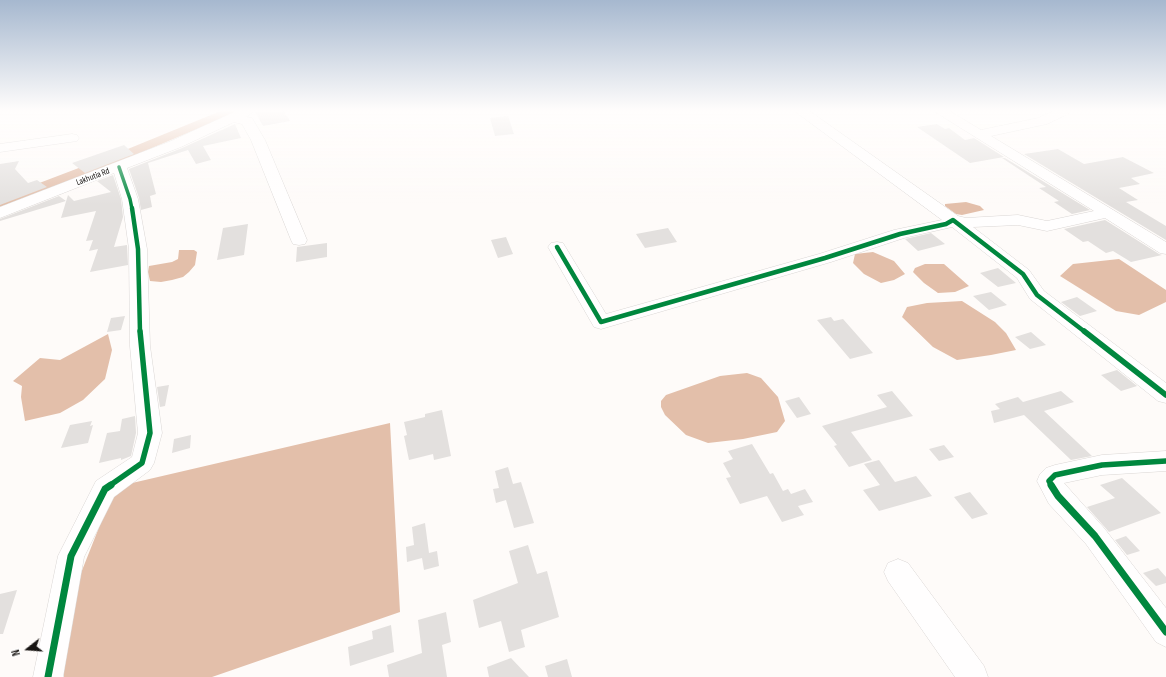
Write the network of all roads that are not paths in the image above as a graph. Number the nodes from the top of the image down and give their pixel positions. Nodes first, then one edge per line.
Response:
1 (46, 142) edge
2 (181, 142) edge
3 (259, 142) edge
4 (843, 142) edge
5 (990, 142) edge
6 (0, 148) edge
7 (119, 167) junction
8 (0, 213) edge
9 (1108, 213) junction
10 (953, 220) junction
11 (299, 240) dead end
12 (558, 247) dead end
13 (1166, 249) edge
14 (1166, 395) edge
15 (1166, 461) edge
16 (898, 572) dead end
17 (1166, 632) edge
18 (48, 677) edge
19 (973, 677) edge

1 - 6 street
2 - 7 street, Lakhutia Rd
3 - 11 street
4 - 10 street
5 - 9 street
7 - 8 street, Lakhutia Rd
7 - 18 street
9 - 10 street
9 - 13 street
10 - 12 street
10 - 14 street
15 - 17 street
16 - 19 street

